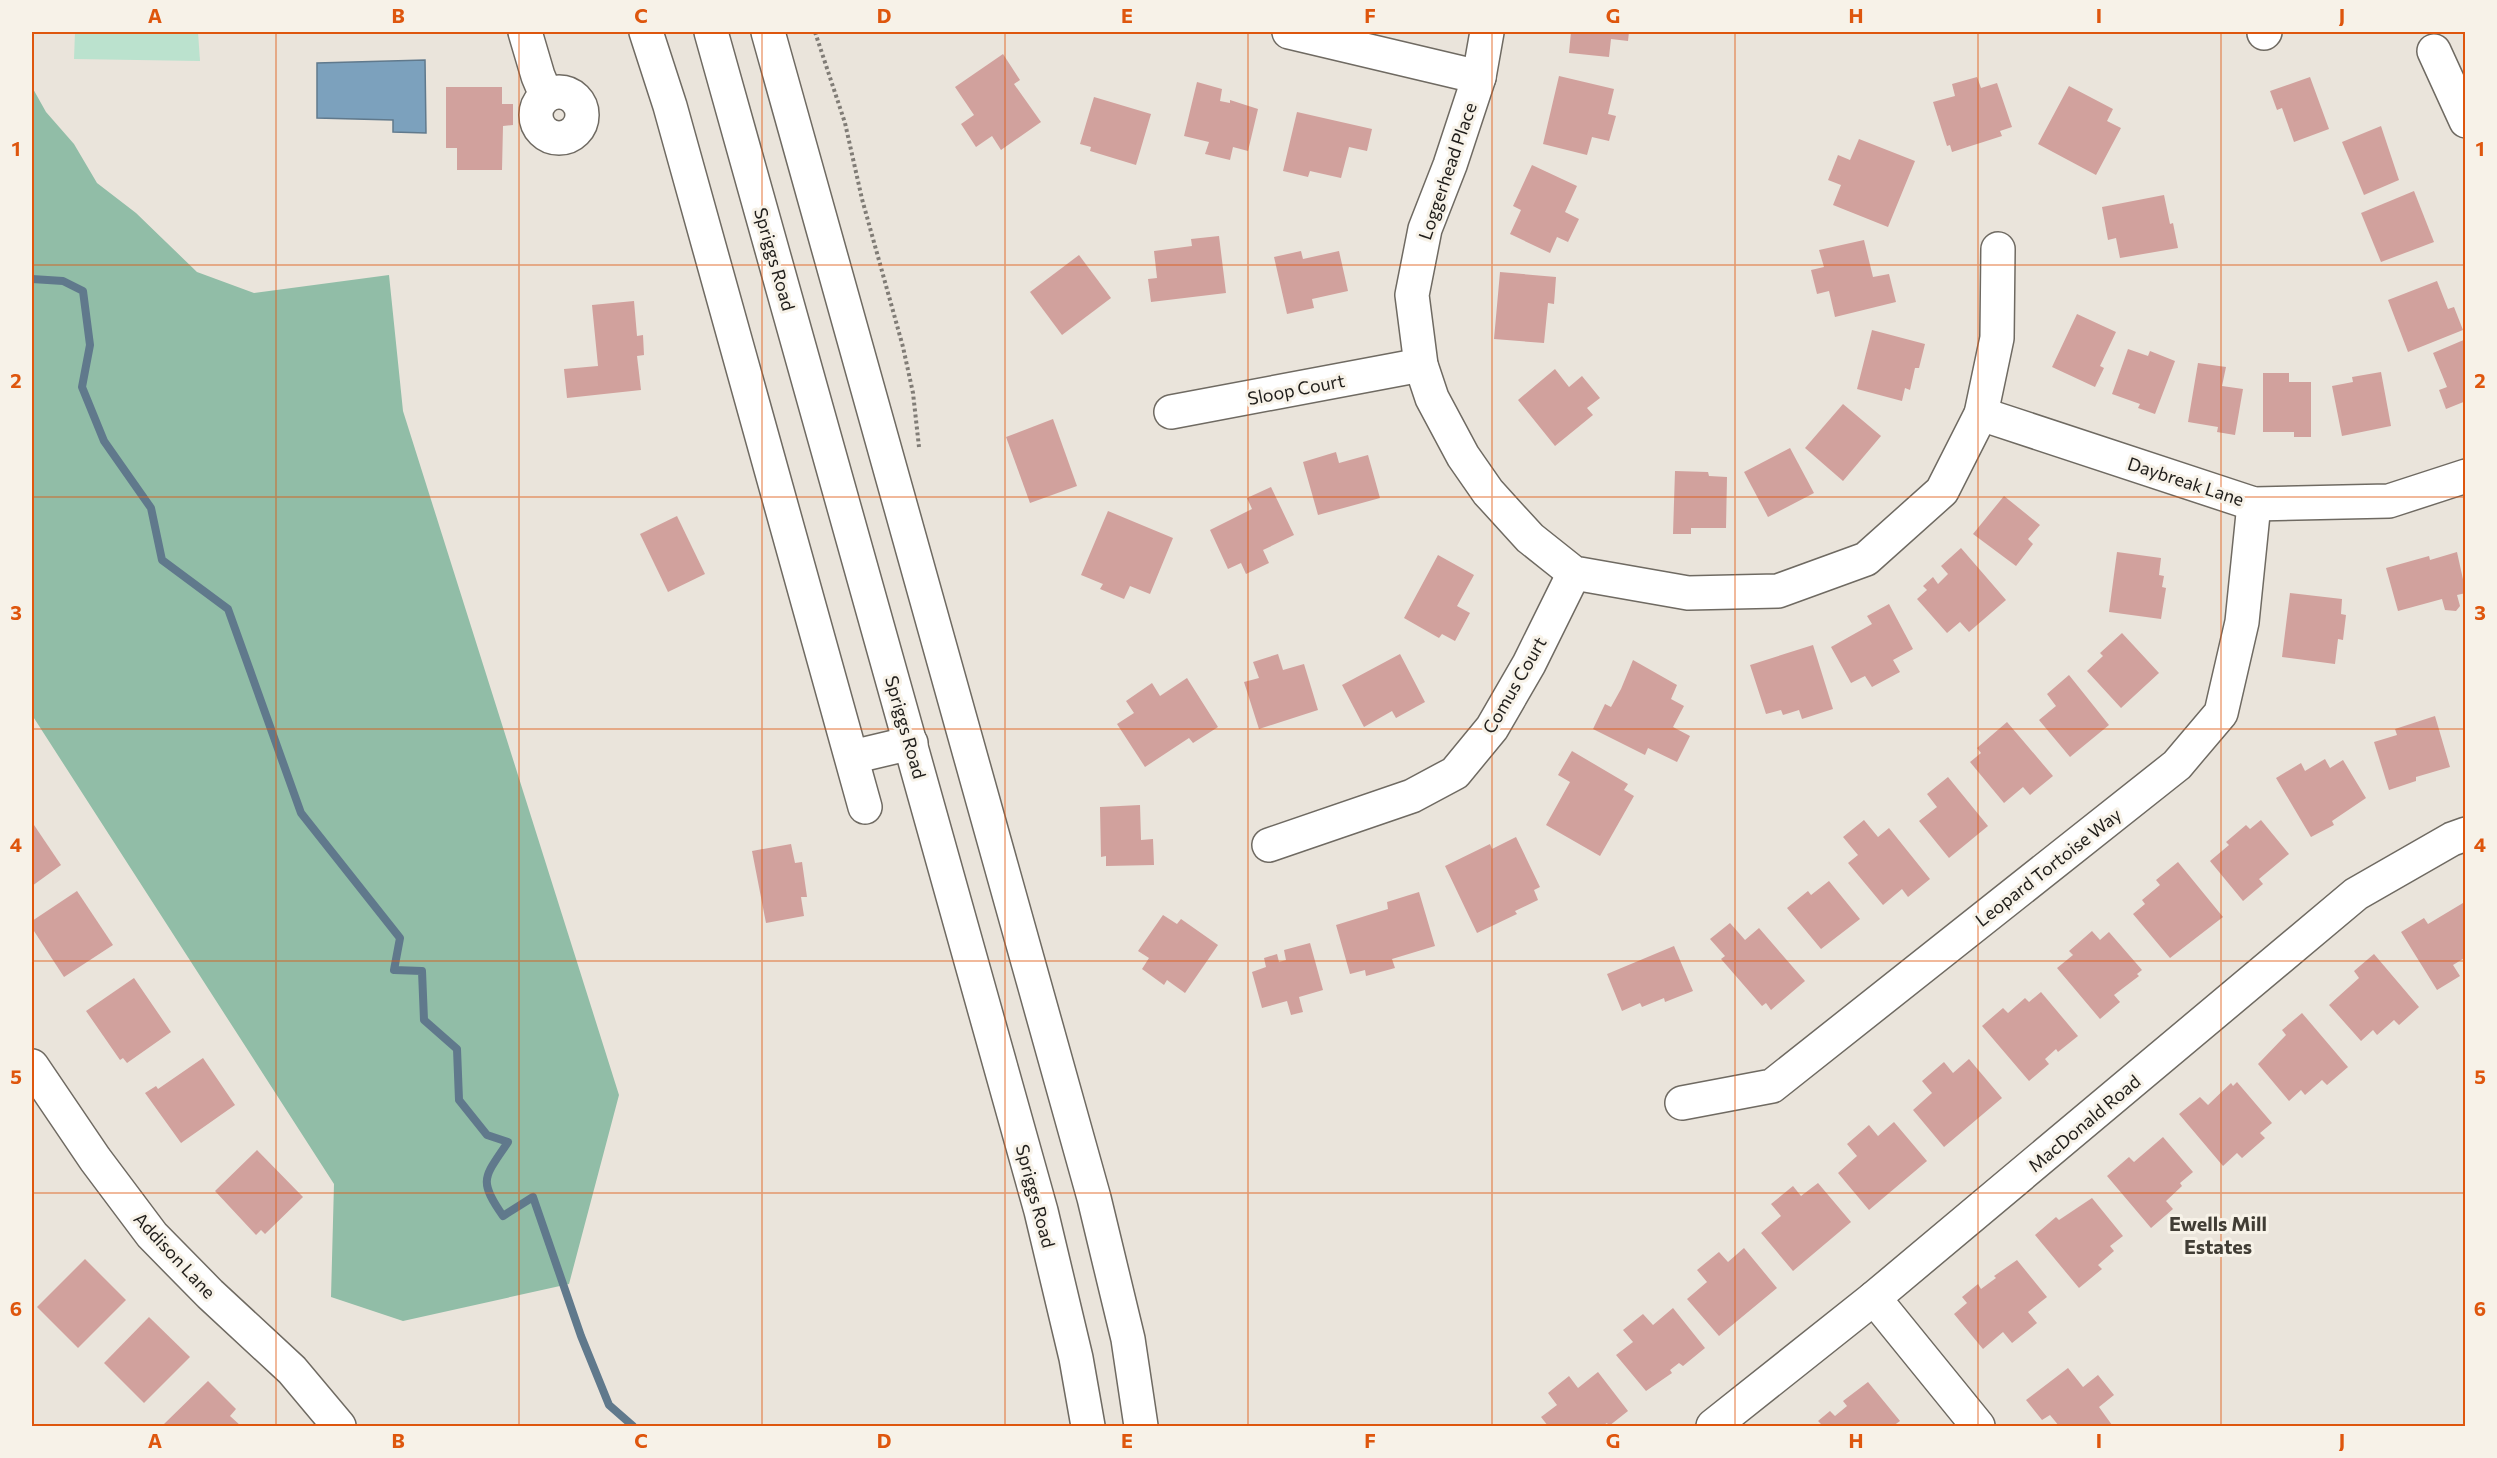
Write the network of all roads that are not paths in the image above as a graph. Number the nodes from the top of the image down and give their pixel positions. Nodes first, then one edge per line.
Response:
1 (525, 32) edge
2 (646, 32) edge
3 (711, 32) edge
4 (768, 32) edge
5 (1289, 32) edge
6 (1486, 32) edge
7 (2434, 51) dead end
8 (1479, 77) junction
9 (546, 95) dead end
10 (2466, 121) edge
11 (1998, 249) dead end
12 (1422, 365) junction
13 (1171, 412) dead end
14 (1981, 414) junction
15 (2466, 476) edge
16 (2254, 504) junction
17 (1574, 573) junction
18 (911, 743) junction
19 (852, 757) junction
20 (865, 807) dead end
21 (2466, 834) edge
22 (1269, 845) dead end
23 (32, 1066) edge
24 (1682, 1103) dead end
25 (1874, 1298) junction
26 (339, 1426) edge
27 (1088, 1426) edge
28 (1141, 1426) edge
29 (1713, 1426) edge
30 (1978, 1426) edge

1 - 9 street
2 - 19 street
3 - 18 street, Spriggs Road
4 - 28 street
5 - 8 street
6 - 8 street, Loggerhead Place
7 - 10 street
8 - 12 street, Loggerhead Place
11 - 14 street, Loggerhead Place
12 - 13 street, Sloop Court
12 - 17 street, Loggerhead Place
14 - 16 street, Daybreak Lane
14 - 17 street, Loggerhead Place
15 - 16 street, Daybreak Lane
16 - 24 street, Leopard Tortoise Way
17 - 22 street, Comus Court
18 - 19 street
18 - 27 street, Spriggs Road
19 - 20 street
21 - 25 street, MacDonald Road
23 - 26 street, Addison Lane
25 - 29 street, MacDonald Road
25 - 30 street

